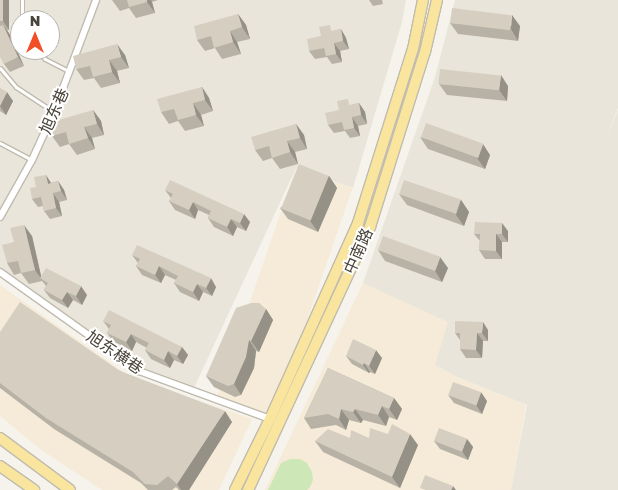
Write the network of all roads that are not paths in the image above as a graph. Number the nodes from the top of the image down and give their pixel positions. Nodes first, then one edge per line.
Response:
1 (96, 0) edge
2 (423, 0) edge
3 (437, 0) edge
4 (47, 60) edge
5 (0, 68) edge
6 (71, 72) junction
7 (54, 112) junction
8 (0, 143) edge
9 (32, 160) junction
10 (0, 217) edge
11 (0, 272) edge
12 (270, 419) junction
13 (0, 438) edge
14 (0, 466) edge
15 (34, 490) edge
16 (70, 490) edge
17 (235, 490) edge
18 (248, 490) edge

1 - 6 street, 旭东巷
2 - 12 main road, 中南路
3 - 18 main road, 中南路
4 - 6 lane
5 - 7 lane
6 - 7 street, 旭东巷
7 - 9 street, 旭东巷
8 - 9 lane
9 - 10 street, 旭东巷
11 - 12 street, 旭东横巷
12 - 17 main road, 中南路
13 - 16 main road
14 - 15 main road

